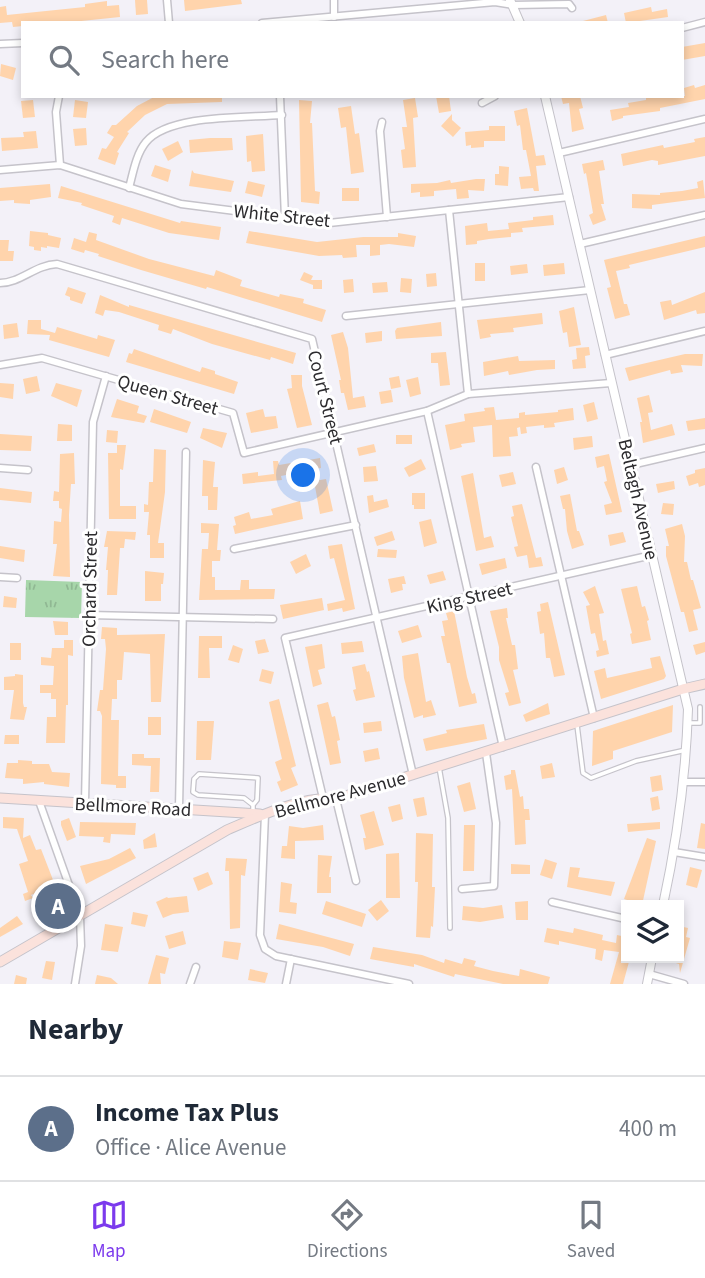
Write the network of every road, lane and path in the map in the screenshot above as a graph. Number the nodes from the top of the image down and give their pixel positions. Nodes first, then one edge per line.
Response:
1 (167, 0) edge
2 (334, 0) edge
3 (512, 2) edge
4 (572, 8) dead end
5 (334, 17) junction
6 (169, 21) edge
7 (288, 21) edge
8 (519, 21) edge
9 (705, 22) edge
10 (684, 27) edge
11 (21, 43) edge
12 (0, 44) edge
13 (58, 98) edge
14 (281, 98) edge
15 (491, 98) edge
16 (545, 98) edge
17 (482, 103) dead end
18 (282, 115) junction
19 (705, 119) edge
20 (382, 122) dead end
21 (559, 153) junction
22 (60, 165) junction
23 (0, 170) edge
24 (129, 188) junction
25 (569, 197) junction
26 (449, 210) junction
27 (705, 215) edge
28 (387, 217) junction
29 (285, 218) junction
30 (580, 244) junction
31 (0, 283) edge
32 (590, 290) junction
33 (459, 304) junction
34 (346, 316) dead end
35 (705, 331) edge
36 (605, 355) junction
37 (0, 365) edge
38 (106, 376) junction
39 (611, 383) junction
40 (468, 394) junction
41 (427, 411) junction
42 (335, 434) junction
43 (705, 448) edge
44 (186, 452) dead end
45 (631, 465) junction
46 (536, 467) dead end
47 (0, 468) edge
48 (28, 470) dead end
49 (356, 525) junction
50 (234, 550) dead end
51 (652, 555) junction
52 (561, 576) junction
53 (0, 577) edge
54 (17, 578) dead end
55 (469, 597) junction
56 (89, 615) junction
57 (183, 617) junction
58 (377, 617) junction
59 (273, 619) dead end
60 (705, 684) edge
61 (683, 689) junction
62 (703, 706) edge
63 (688, 709) junction
64 (594, 718) junction
65 (577, 723) junction
66 (687, 724) junction
67 (503, 747) junction
68 (687, 750) junction
69 (486, 753) junction
70 (439, 767) junction
71 (413, 775) junction
72 (684, 782) junction
73 (705, 782) edge
74 (323, 797) junction
75 (0, 798) edge
76 (336, 799) junction
77 (39, 801) junction
78 (85, 803) junction
79 (179, 808) junction
80 (253, 809) junction
81 (265, 814) junction
82 (674, 852) junction
83 (705, 857) edge
84 (356, 881) dead end
85 (462, 889) dead end
86 (664, 900) edge
87 (552, 902) dead end
88 (80, 916) junction
89 (621, 918) edge
90 (450, 929) dead end
91 (291, 960) junction
92 (0, 962) edge
93 (651, 963) edge
94 (197, 967) dead end
95 (649, 974) junction
96 (75, 984) edge
97 (191, 984) edge
98 (286, 984) edge
99 (409, 984) edge
100 (647, 984) edge
101 (684, 984) edge

1 - 6 street
2 - 5 street
3 - 4 street
3 - 5 street
3 - 8 street
5 - 7 street
9 - 10 street
11 - 12 street
13 - 22 street
14 - 18 street
15 - 17 street
16 - 21 street, Beltagh Avenue
18 - 24 street
18 - 29 street
19 - 21 street
20 - 28 street
21 - 25 street, Beltagh Avenue
22 - 23 street, White Street
22 - 24 street, White Street
24 - 29 street, White Street
25 - 26 street, White Street
25 - 30 street, Beltagh Avenue
26 - 28 street, White Street
26 - 33 street
27 - 30 street
28 - 29 street, White Street
30 - 32 street, Beltagh Avenue
31 - 42 street, Court Street
32 - 33 street
32 - 36 street, Beltagh Avenue
33 - 34 street
33 - 40 street
35 - 36 street
36 - 39 street, Beltagh Avenue
37 - 38 street, Queen Street
38 - 42 street, Queen Street
38 - 56 street, Orchard Street
39 - 40 street, Queen Street
39 - 45 street, Beltagh Avenue
40 - 41 street, Queen Street
41 - 42 street, Queen Street
41 - 55 street
42 - 49 street, Court Street
43 - 45 street
44 - 57 street
45 - 51 street, Beltagh Avenue
46 - 52 street
47 - 48 street
49 - 50 street
49 - 58 street, Court Street
51 - 52 street, King Street
51 - 61 street, Beltagh Avenue
52 - 55 street, King Street
52 - 64 street
53 - 54 street
55 - 58 street, King Street
55 - 67 street
56 - 57 street
56 - 78 street, Orchard Street
57 - 59 street
57 - 79 street
58 - 71 street, Court Street
58 - 74 street, King Street
60 - 61 main road, Bellmore Avenue
61 - 63 street, Beltagh Avenue
61 - 64 main road, Bellmore Avenue
62 - 63 lane
62 - 66 lane
63 - 66 street, Beltagh Avenue
64 - 65 main road, Bellmore Avenue
65 - 67 main road, Bellmore Avenue
65 - 68 lane
66 - 68 street, Beltagh Avenue
67 - 69 main road, Bellmore Avenue
68 - 72 street, Beltagh Avenue
69 - 70 main road, Bellmore Avenue
69 - 85 street
70 - 71 main road, Bellmore Avenue
70 - 90 lane
71 - 76 main road, Bellmore Avenue
72 - 73 street
72 - 82 street, Beltagh Avenue
74 - 76 main road, Bellmore Avenue
74 - 81 main road, Bellmore Avenue
75 - 77 main road, Bellmore Road
76 - 84 street
77 - 78 main road, Bellmore Road
77 - 88 street
78 - 79 main road, Bellmore Road
79 - 80 main road, Bellmore Road
80 - 80 lane
80 - 81 main road, Bellmore Road
81 - 88 main road, Bellmore Avenue
81 - 91 street
82 - 83 street
82 - 86 street, Beltagh Avenue
87 - 89 street
88 - 92 main road, Bellmore Avenue
88 - 96 street
91 - 98 street
91 - 99 street
93 - 95 street
94 - 97 street
95 - 100 street
95 - 101 street

